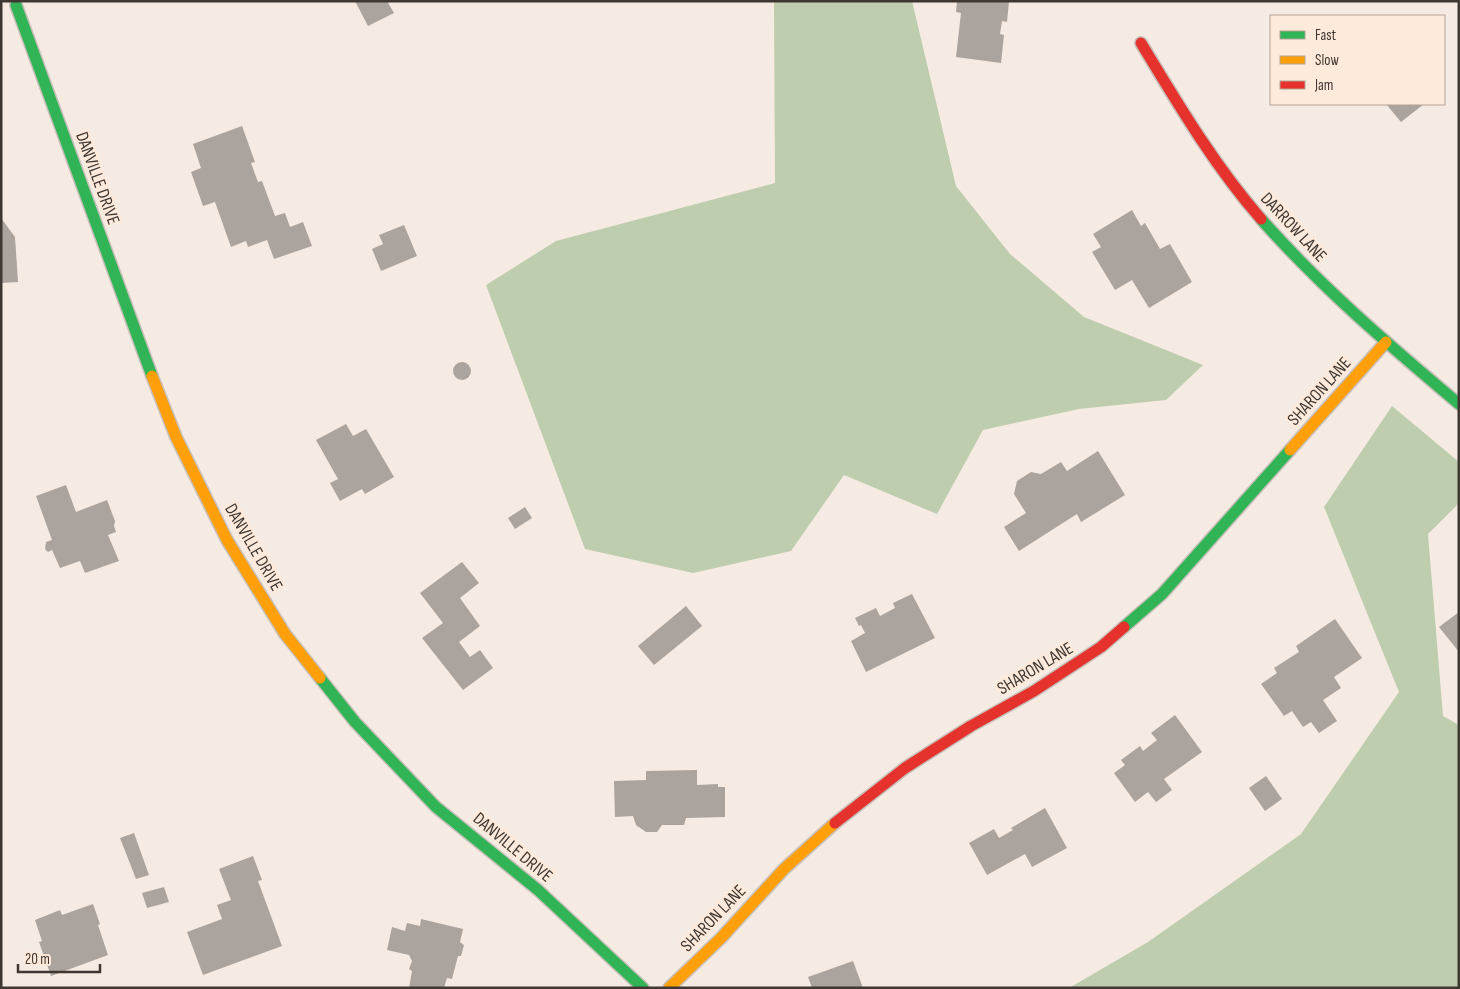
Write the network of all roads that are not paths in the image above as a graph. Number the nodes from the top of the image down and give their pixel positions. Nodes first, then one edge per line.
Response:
1 (16, 6) edge
2 (1141, 43) dead end
3 (1386, 342) junction
4 (1459, 404) edge
5 (643, 988) edge
6 (669, 988) edge

1 - 5 street, DANVILLE DRIVE
2 - 3 street, DARROW LANE
3 - 4 street, DARROW LANE
3 - 6 street, SHARON LANE

